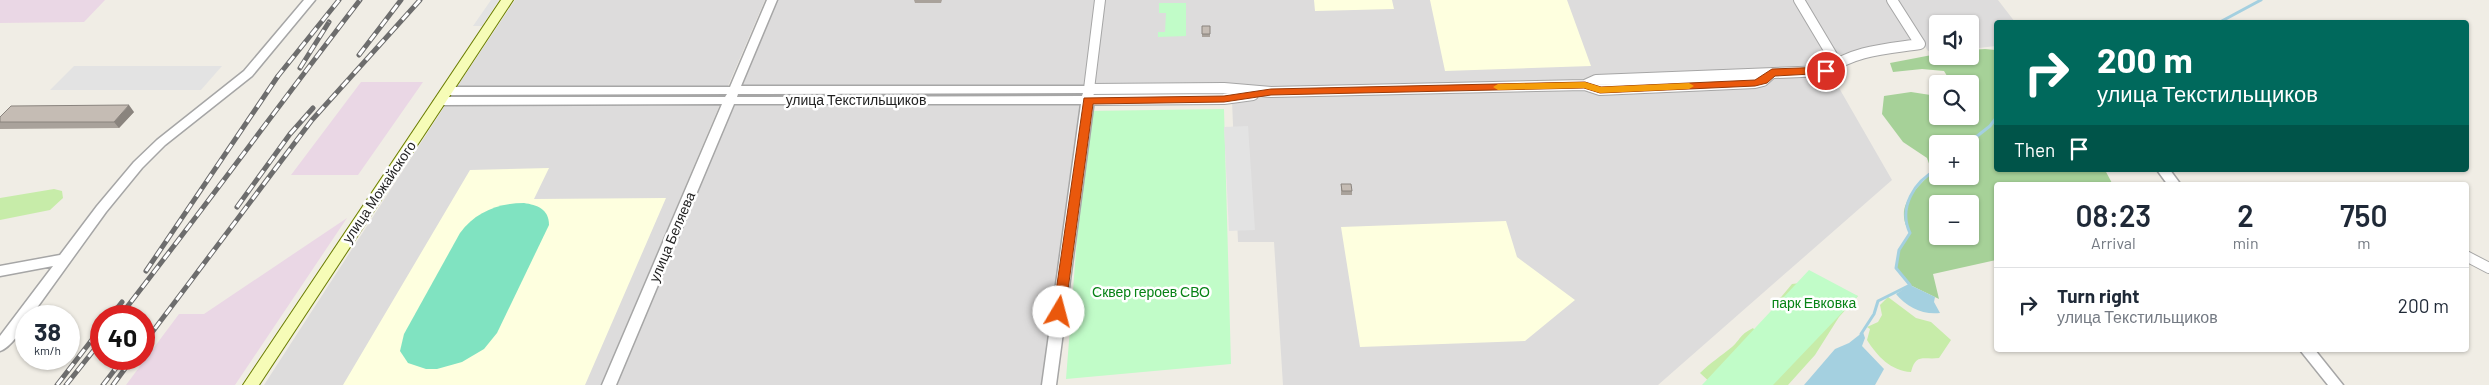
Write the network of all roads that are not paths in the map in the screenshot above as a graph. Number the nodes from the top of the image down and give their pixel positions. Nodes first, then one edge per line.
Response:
1 (310, 0) edge
2 (507, 0) edge
3 (772, 0) edge
4 (1100, 0) edge
5 (1799, 0) edge
6 (1892, 0) edge
7 (1836, 62) junction
8 (1224, 88) junction
9 (1271, 92) junction
10 (732, 94) junction
11 (1089, 95) junction
12 (444, 96) junction
13 (1224, 99) junction
14 (2165, 172) edge
15 (2173, 182) edge
16 (2469, 258) edge
17 (66, 259) junction
18 (48, 262) junction
19 (2489, 268) edge
20 (0, 271) edge
21 (38, 299) junction
22 (0, 346) edge
23 (2309, 352) edge
24 (251, 385) edge
25 (609, 385) edge
26 (1049, 385) edge
27 (2336, 385) edge

1 - 17 street
2 - 12 main road, улица Можайского
3 - 10 street, улица Беляева
4 - 11 street
5 - 7 street
6 - 7 street, улица Текстильщиков
7 - 9 street, улица Текстильщиков
8 - 9 street, улица Текстильщиков
8 - 11 street, улица Текстильщиков
8 - 13 street
9 - 13 street, улица Текстильщиков
10 - 11 street, улица Текстильщиков
10 - 12 street, улица Текстильщиков
10 - 25 street, улица Беляева
11 - 13 street, улица Текстильщиков
11 - 26 street
12 - 24 main road, улица Можайского
14 - 15 street
16 - 19 street
17 - 18 street
17 - 21 street
18 - 20 street
18 - 21 street
21 - 22 street
23 - 27 street

